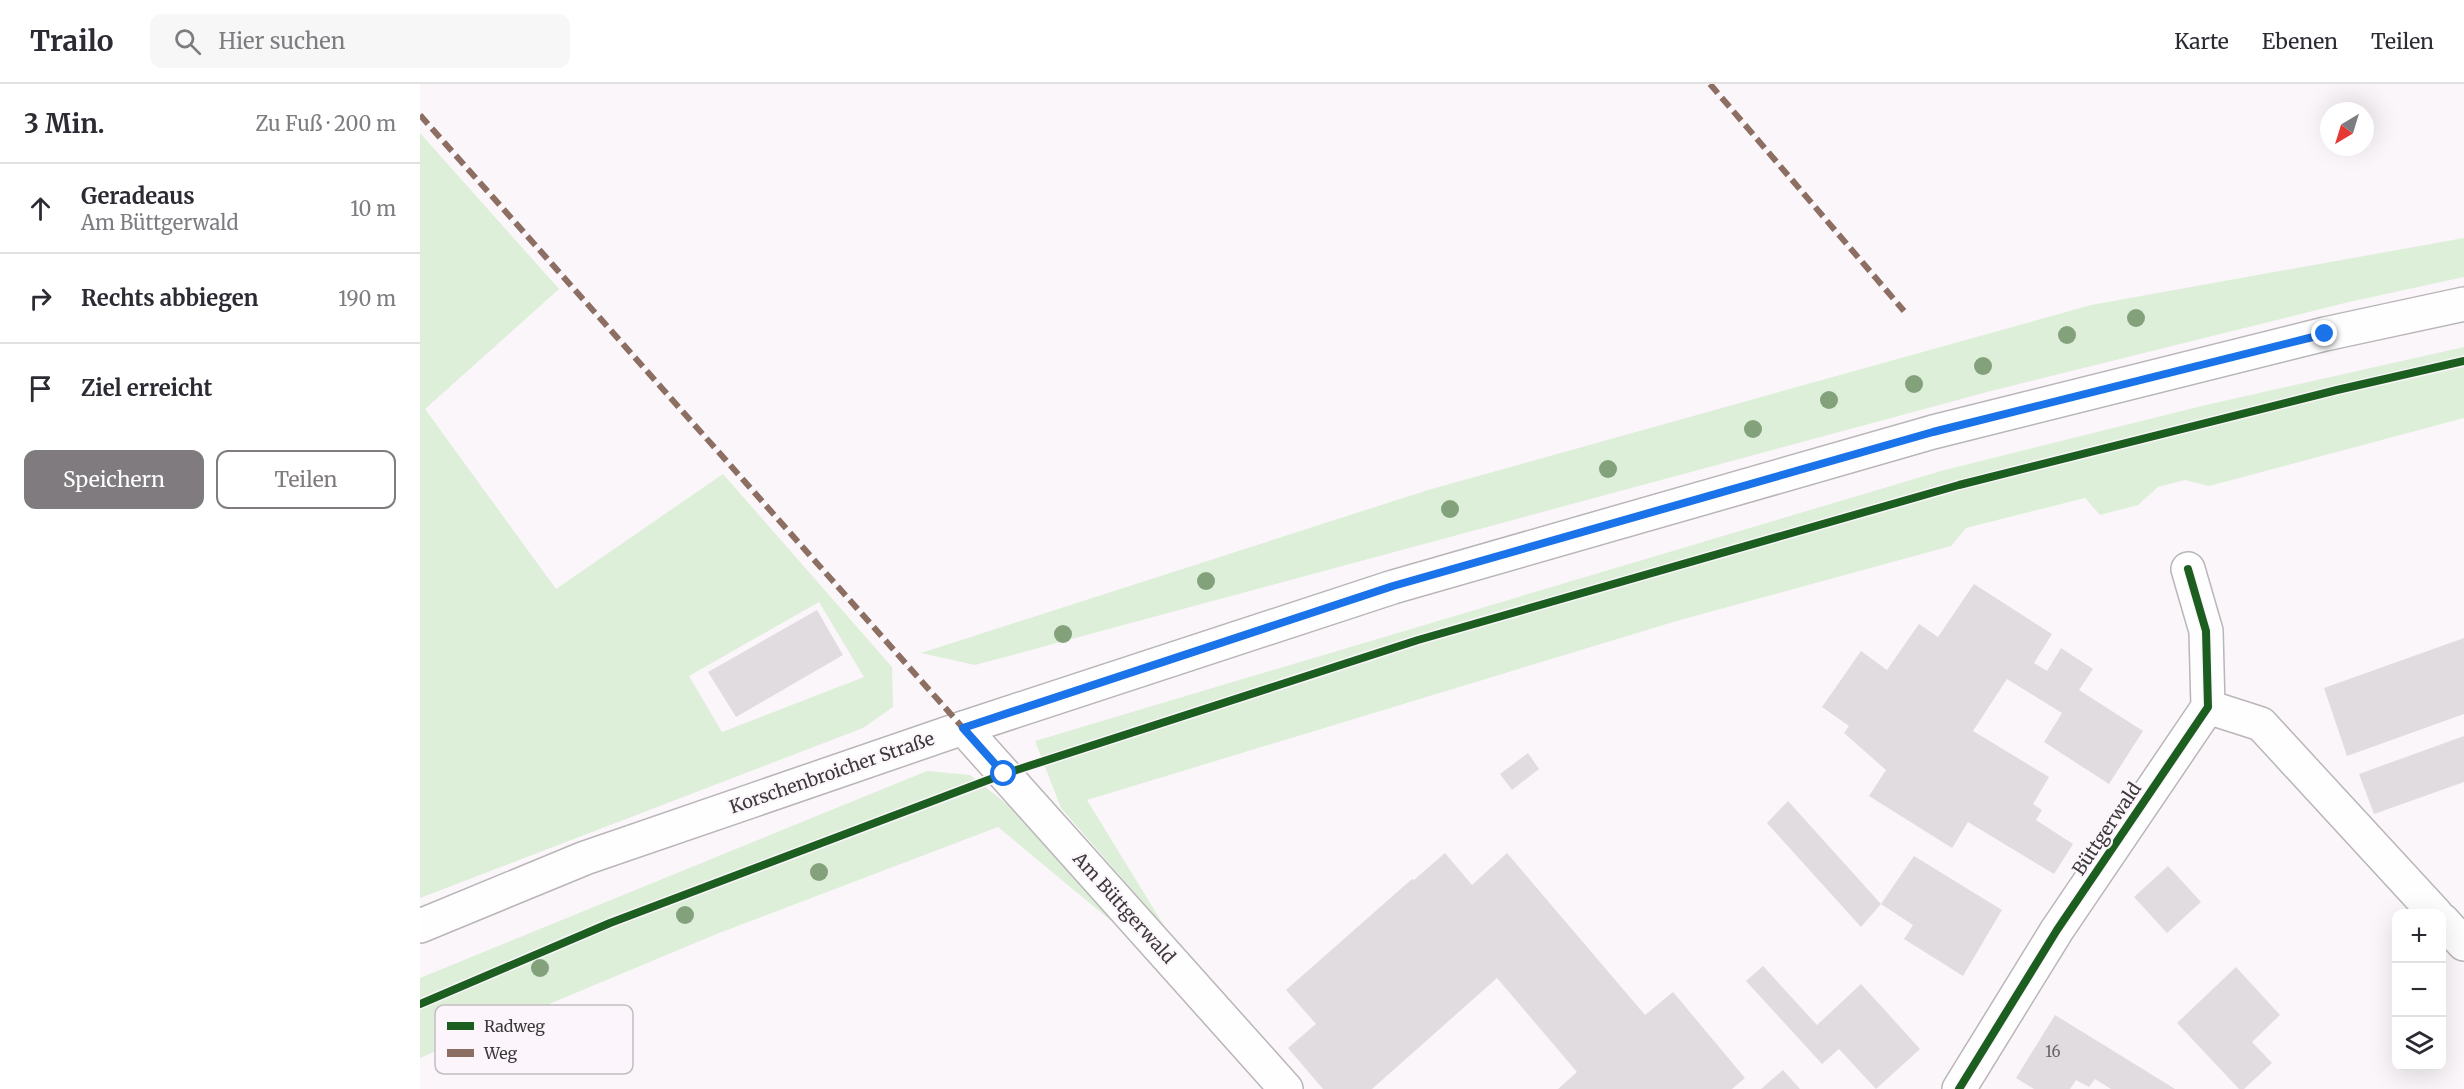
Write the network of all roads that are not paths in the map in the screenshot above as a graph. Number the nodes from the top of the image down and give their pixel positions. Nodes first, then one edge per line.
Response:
1 (2464, 304) edge
2 (2188, 569) dead end
3 (2208, 707) junction
4 (963, 728) junction
5 (2431, 909) edge
6 (2446, 924) edge
7 (420, 926) edge
8 (2464, 944) edge
9 (1286, 1089) edge
10 (1959, 1089) edge

1 - 4 main road, Korschenbroicher Straße
2 - 3 main road
3 - 5 main road
3 - 10 main road, Büttgerwald
4 - 7 main road, Korschenbroicher Straße
4 - 9 main road, Am Büttgerwald
6 - 8 main road

